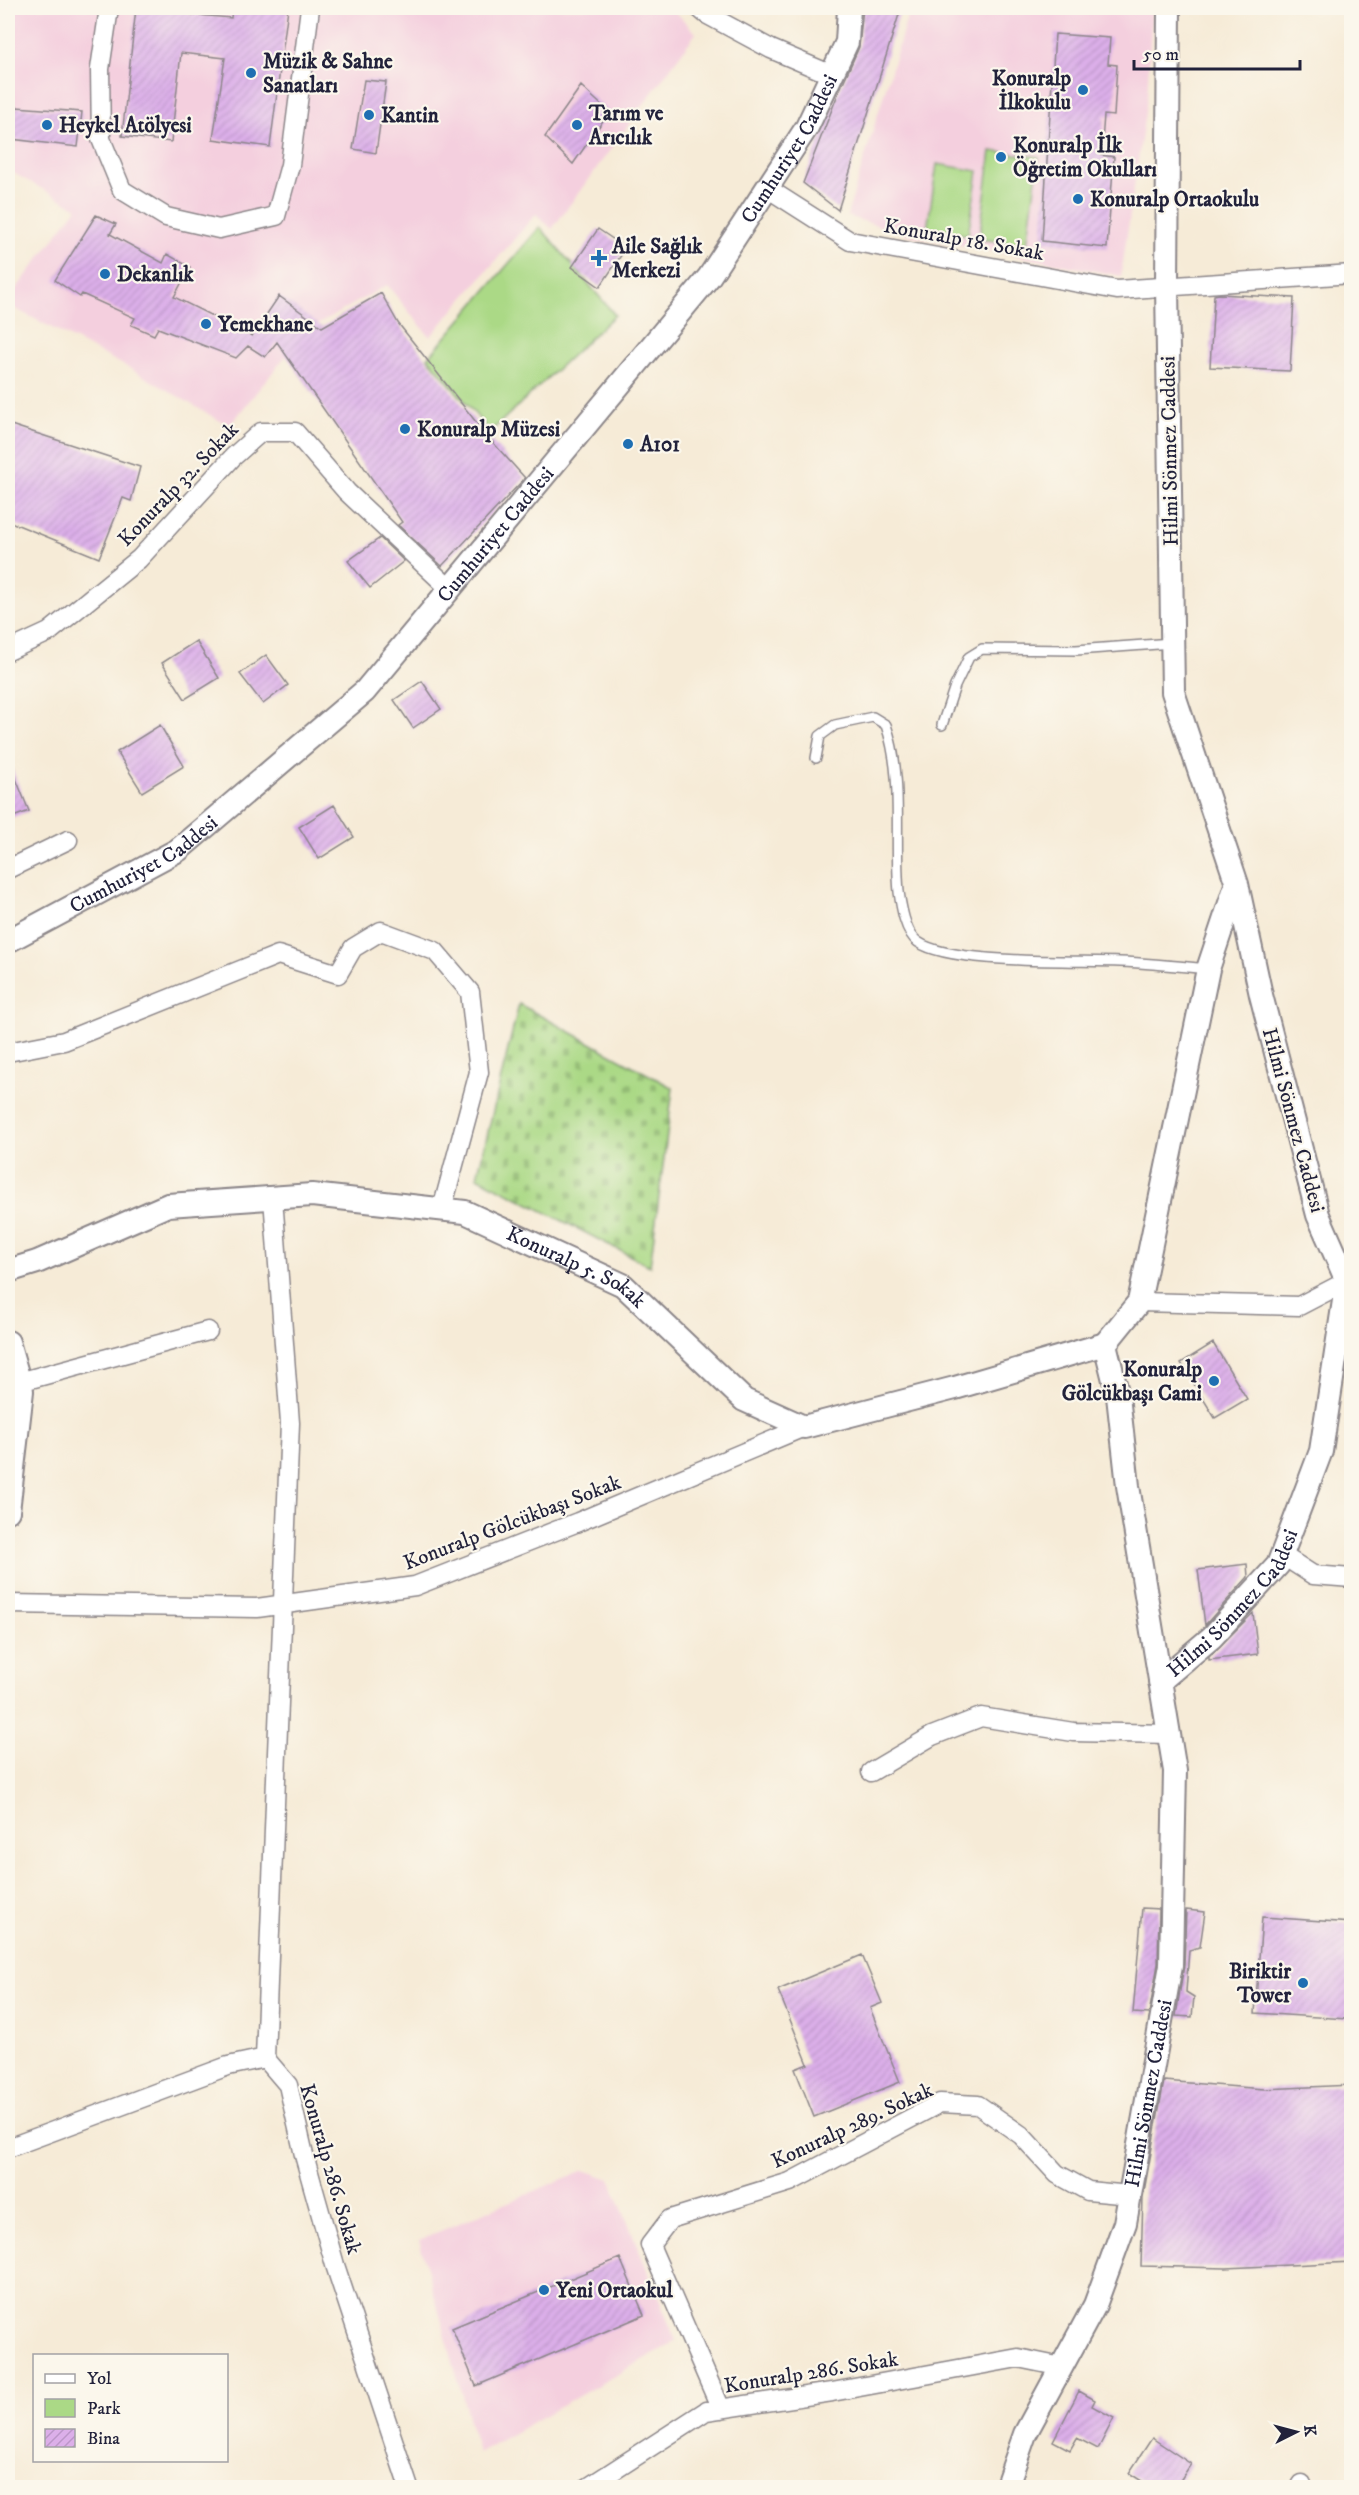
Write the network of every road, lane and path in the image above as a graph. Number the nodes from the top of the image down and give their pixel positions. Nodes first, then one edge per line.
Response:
1 (108, 8) edge
2 (309, 8) edge
3 (699, 8) edge
4 (849, 8) edge
5 (1169, 8) edge
6 (832, 75) junction
7 (767, 188) junction
8 (1352, 274) edge
9 (1167, 285) junction
10 (450, 590) junction
11 (1172, 643) junction
12 (8, 651) edge
13 (942, 725) dead end
14 (816, 758) dead end
15 (68, 840) dead end
16 (8, 866) edge
17 (1237, 884) junction
18 (8, 941) edge
19 (1209, 969) junction
20 (8, 1052) edge
21 (273, 1198) junction
22 (442, 1209) junction
23 (8, 1272) edge
24 (1349, 1282) edge
25 (1139, 1302) junction
26 (208, 1331) dead end
27 (8, 1342) edge
28 (1105, 1344) junction
29 (13, 1383) edge
30 (804, 1427) junction
31 (8, 1511) edge
32 (1282, 1555) junction
33 (1352, 1578) edge
34 (8, 1604) edge
35 (282, 1604) junction
36 (1160, 1681) junction
37 (1168, 1734) junction
38 (871, 1772) dead end
39 (265, 2058) junction
40 (8, 2148) edge
41 (1130, 2194) junction
42 (1062, 2367) junction
43 (721, 2409) junction
44 (409, 2487) edge
45 (587, 2487) edge
46 (1006, 2487) edge

1 - 2 street
3 - 6 street
4 - 6 street, Cumhuriyet Caddesi
5 - 9 street, Hilmi Sönmez Caddesi
6 - 7 street, Cumhuriyet Caddesi
7 - 9 street, Konuralp 18. Sokak
7 - 10 street, Cumhuriyet Caddesi
8 - 9 street, Konuralp 18. Sokak
9 - 11 street, Hilmi Sönmez Caddesi
10 - 12 street, Konuralp 32. Sokak
10 - 18 street, Cumhuriyet Caddesi
11 - 13 lane
11 - 17 street, Hilmi Sönmez Caddesi
14 - 19 lane
15 - 16 street
17 - 19 street
17 - 24 street, Hilmi Sönmez Caddesi
19 - 25 street
20 - 22 street
21 - 22 street, Konuralp 5. Sokak
21 - 23 street, Konuralp 5. Sokak
21 - 35 street
22 - 30 street, Konuralp 5. Sokak
24 - 25 street
24 - 32 street, Hilmi Sönmez Caddesi
25 - 28 street
26 - 29 street
27 - 29 street
28 - 30 street
28 - 36 street
29 - 31 street
30 - 35 street, Konuralp Gölcükbaşı Sokak
32 - 33 street
32 - 36 street, Hilmi Sönmez Caddesi
34 - 35 street, Konuralp Gölcükbaşı Sokak
35 - 39 street
36 - 37 street, Hilmi Sönmez Caddesi
37 - 38 street
37 - 41 street, Hilmi Sönmez Caddesi
39 - 40 street
39 - 44 street, Konuralp 286. Sokak
41 - 42 street, Hilmi Sönmez Caddesi
41 - 43 street, Konuralp 289. Sokak
42 - 43 street, Konuralp 286. Sokak
42 - 46 street, Hilmi Sönmez Caddesi
43 - 45 street, Konuralp 286. Sokak

